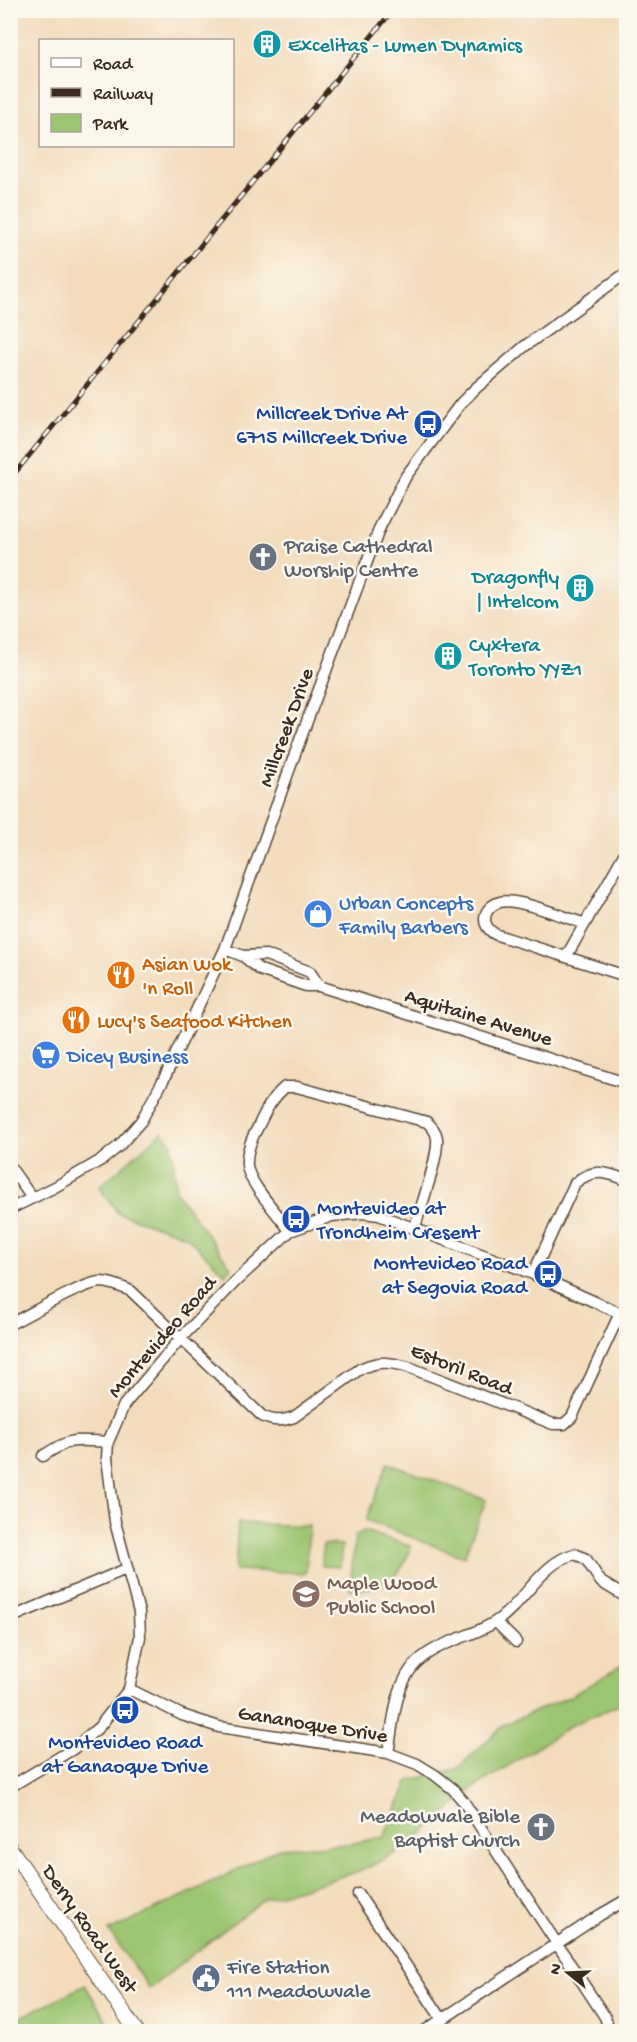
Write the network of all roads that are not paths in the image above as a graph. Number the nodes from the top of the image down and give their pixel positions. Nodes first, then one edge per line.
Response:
1 (627, 273) edge
2 (627, 851) edge
3 (585, 924) junction
4 (225, 949) junction
5 (243, 956) junction
6 (566, 957) junction
7 (627, 976) edge
8 (319, 986) junction
9 (627, 1083) edge
10 (10, 1167) edge
11 (627, 1180) edge
12 (32, 1198) junction
13 (10, 1209) edge
14 (415, 1227) junction
15 (290, 1231) junction
16 (533, 1274) junction
17 (623, 1314) edge
18 (10, 1324) edge
19 (180, 1339) junction
20 (108, 1442) junction
21 (43, 1456) dead end
22 (126, 1569) junction
23 (627, 1598) edge
24 (10, 1618) edge
25 (496, 1622) junction
26 (516, 1642) dead end
27 (129, 1689) junction
28 (388, 1753) junction
29 (10, 1787) edge
30 (10, 1848) edge
31 (358, 1894) dead end
32 (627, 1900) edge
33 (558, 1944) junction
34 (442, 2019) junction
35 (137, 2031) edge
36 (423, 2031) edge
37 (610, 2031) edge

1 - 4 street, Millcreek Drive
2 - 3 street
3 - 6 street
3 - 6 street
4 - 5 street, Aquitaine Avenue
4 - 12 street, Millcreek Drive
5 - 8 street, Aquitaine Avenue
5 - 8 street, Aquitaine Avenue
6 - 7 street
8 - 9 street, Aquitaine Avenue
10 - 12 street
11 - 16 street
12 - 13 street, Millcreek Drive
14 - 15 street, Montevideo Road
14 - 15 street
14 - 16 street, Montevideo Road
15 - 19 street, Montevideo Road
16 - 17 street, Montevideo Road
17 - 19 street, Estoril Road
18 - 19 street, Estoril Road
19 - 20 street, Montevideo Road
20 - 21 street
20 - 22 street, Montevideo Road
22 - 24 street
22 - 27 street, Montevideo Road
23 - 25 street
25 - 26 street
25 - 28 street
27 - 28 street, Gananoque Drive
27 - 29 street, Montevideo Road
28 - 33 street, Gananoque Drive
30 - 35 main road, Derry Road West
31 - 34 street
32 - 33 street
33 - 34 street
33 - 37 street, Gananoque Drive
34 - 36 street

